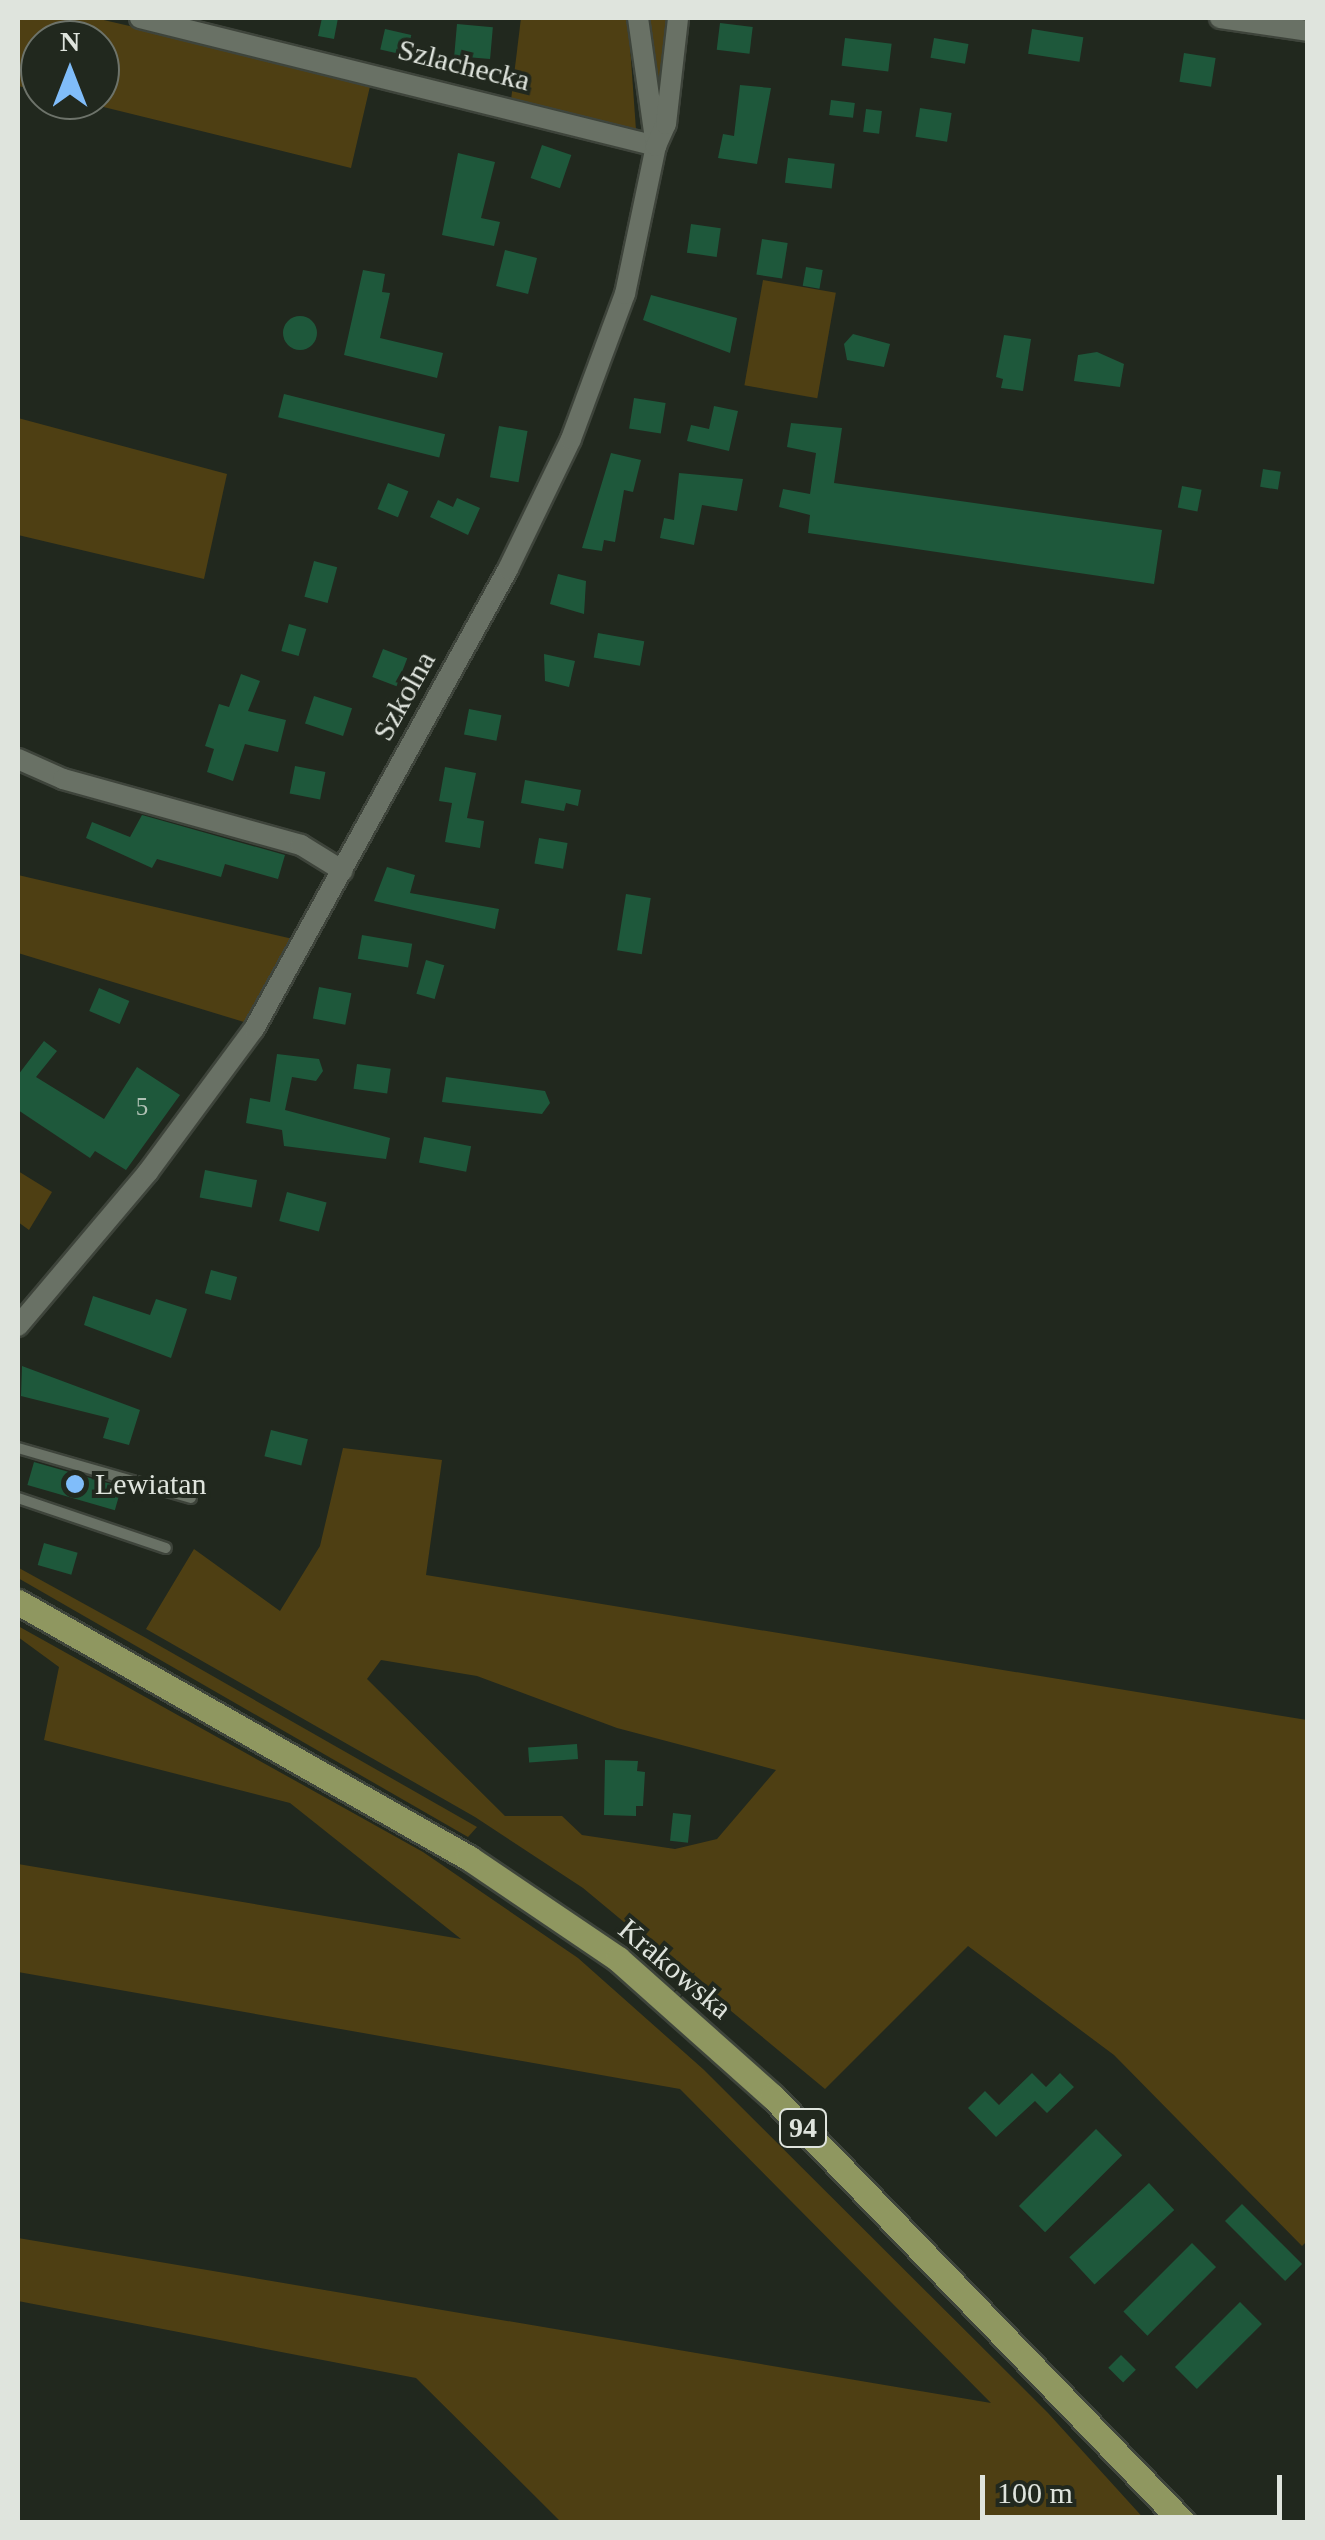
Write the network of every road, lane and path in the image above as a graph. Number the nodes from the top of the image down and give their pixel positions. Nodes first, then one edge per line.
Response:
1 (140, 18) edge
2 (638, 18) edge
3 (678, 18) edge
4 (1220, 18) edge
5 (1308, 31) edge
6 (656, 146) junction
7 (18, 758) edge
8 (343, 870) junction
9 (18, 1326) edge
10 (18, 1448) edge
11 (18, 1498) edge
12 (191, 1498) dead end
13 (166, 1548) dead end
14 (18, 1602) edge
15 (1183, 2522) edge

1 - 6 street, Szlachecka
2 - 6 street
3 - 6 street, Szkolna
4 - 5 street
6 - 8 street, Szkolna
7 - 8 street
8 - 9 street, Szkolna
10 - 12 lane
11 - 13 lane
14 - 15 main road, Krakowska / 94

